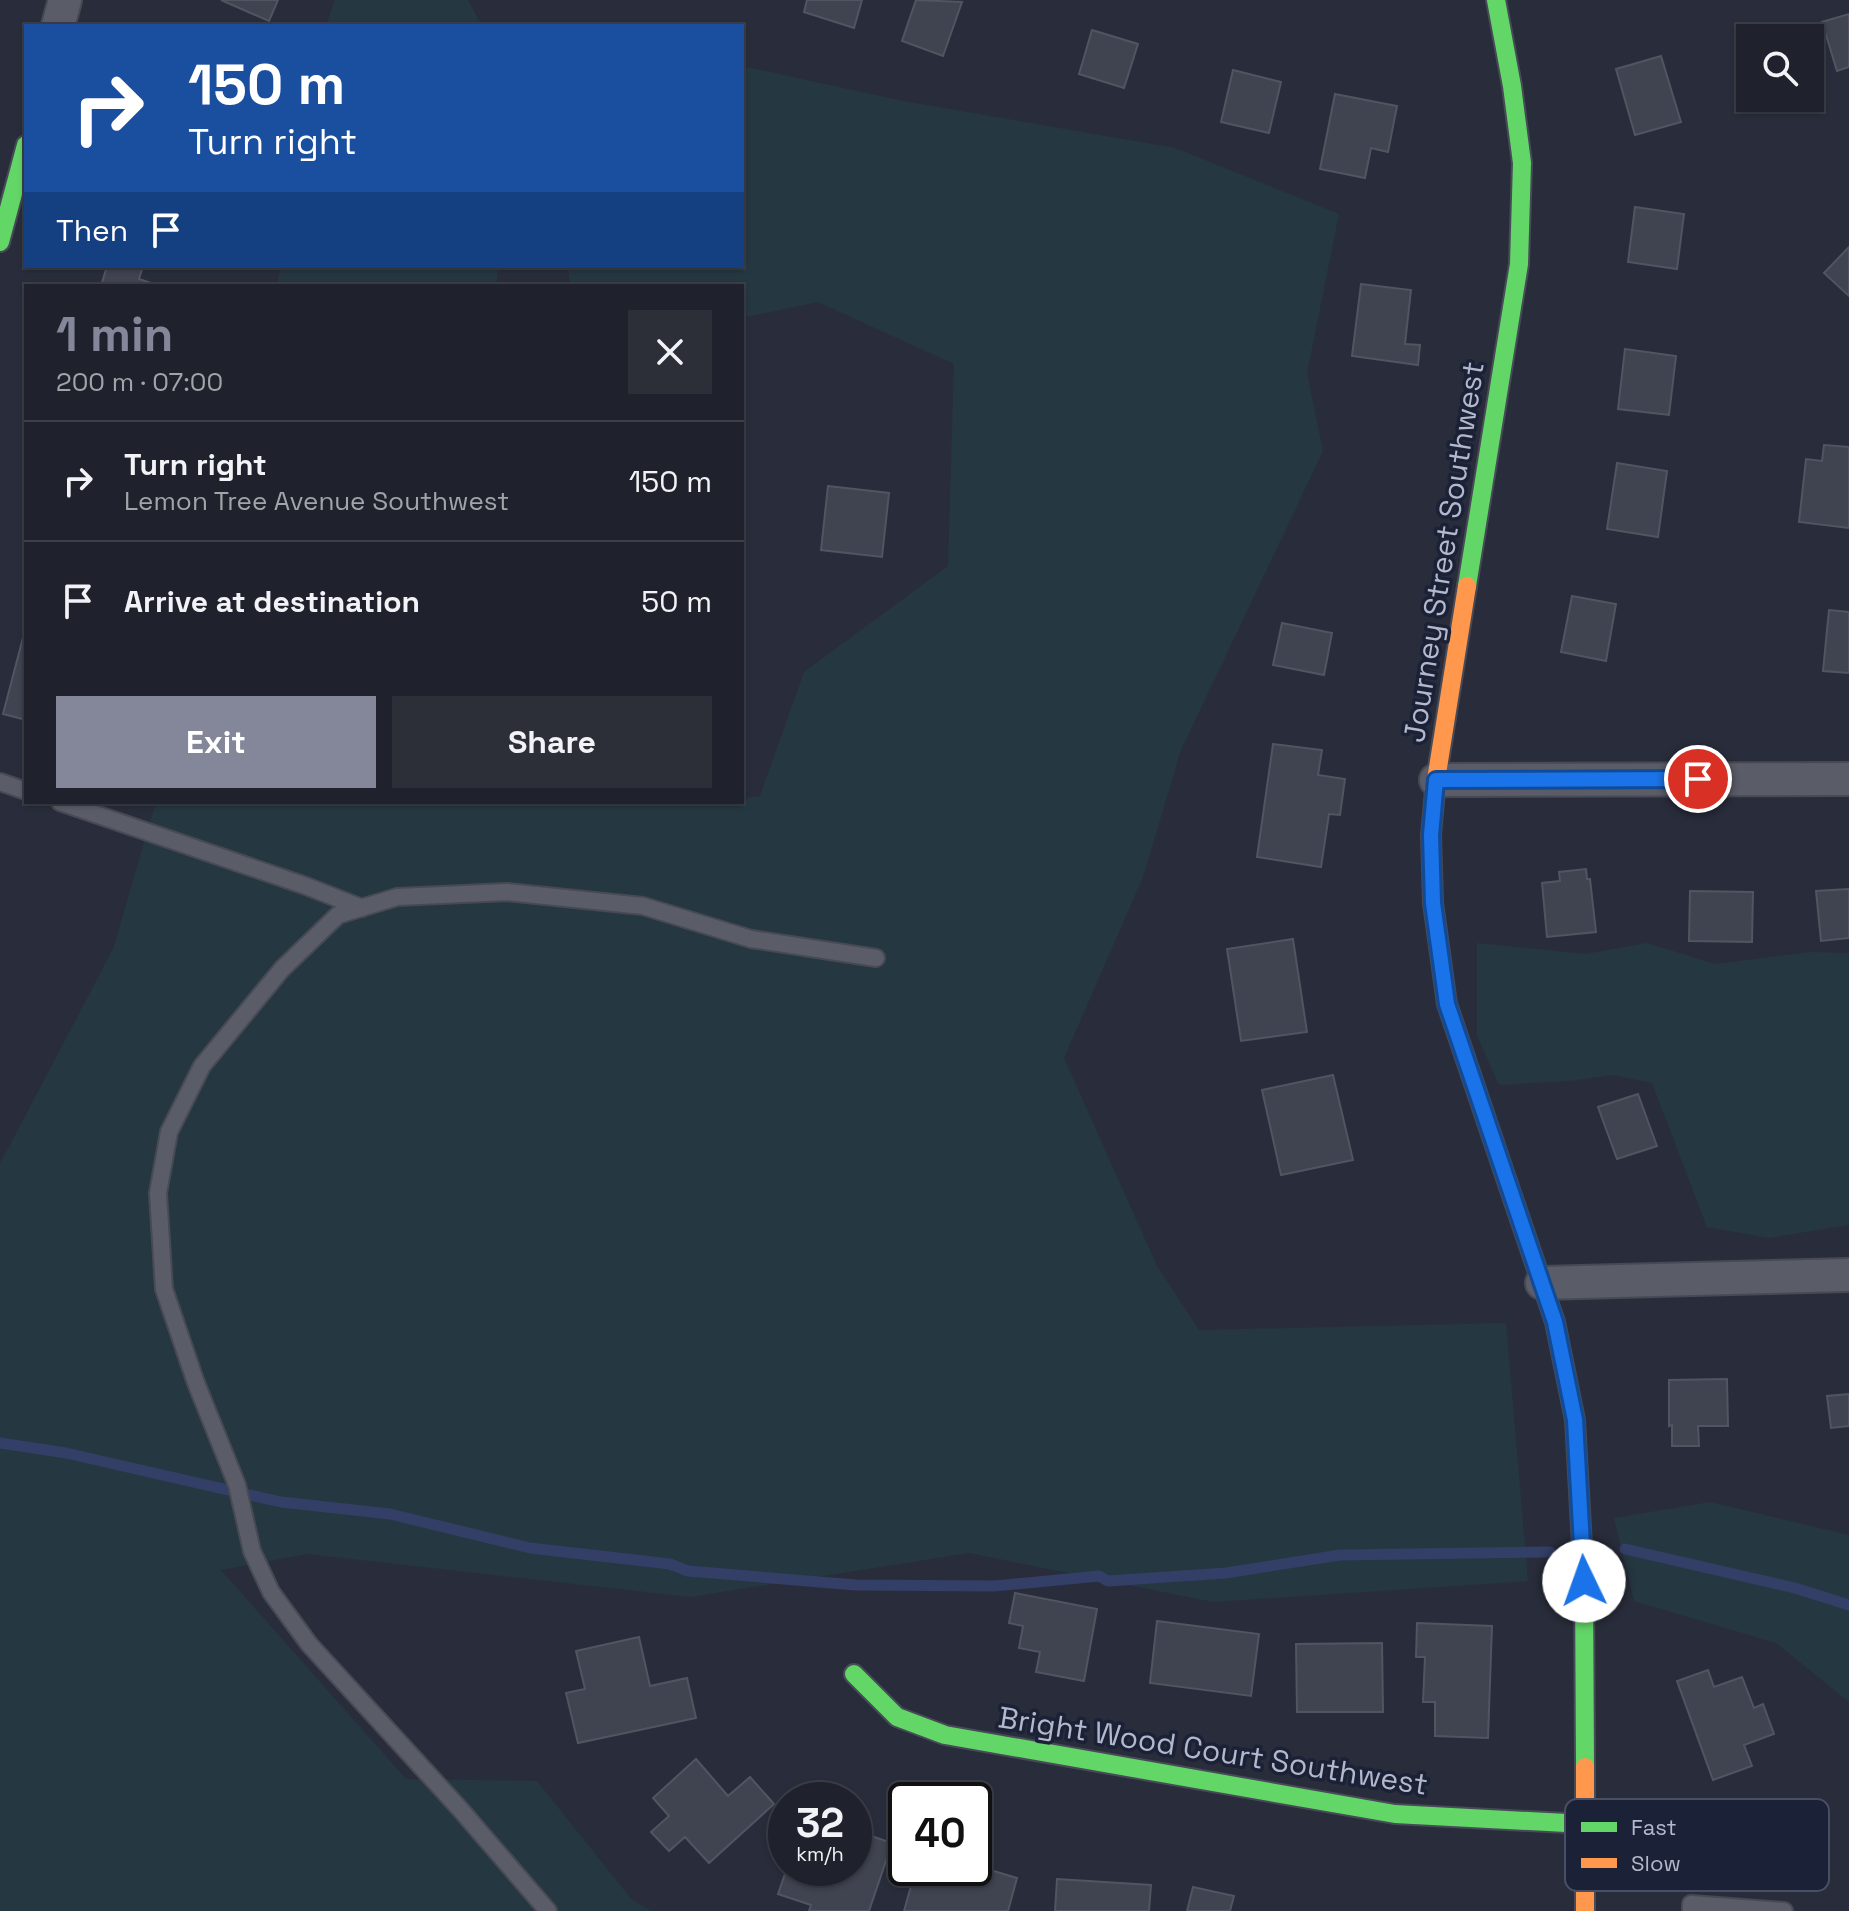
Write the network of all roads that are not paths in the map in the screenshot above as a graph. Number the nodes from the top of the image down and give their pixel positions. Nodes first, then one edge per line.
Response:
1 (65, 0) edge
2 (1496, 0) edge
3 (59, 24) edge
4 (24, 152) edge
5 (0, 242) edge
6 (1849, 779) edge
7 (1436, 780) junction
8 (0, 782) edge
9 (24, 790) edge
10 (66, 804) edge
11 (362, 908) junction
12 (876, 958) dead end
13 (1849, 1275) edge
14 (1542, 1283) junction
15 (854, 1674) dead end
16 (1585, 1799) edge
17 (1565, 1823) edge
18 (548, 1911) edge
19 (1691, 1911) edge
20 (1784, 1911) edge

1 - 3 street
2 - 7 street, Journey Street Southwest
4 - 5 street
6 - 7 street
7 - 14 street, Journey Street Southwest
8 - 9 lane
10 - 11 lane
11 - 12 lane
11 - 18 lane
13 - 14 street
14 - 16 street, Journey Street Southwest
15 - 17 street, Bright Wood Court Southwest
19 - 20 lane

